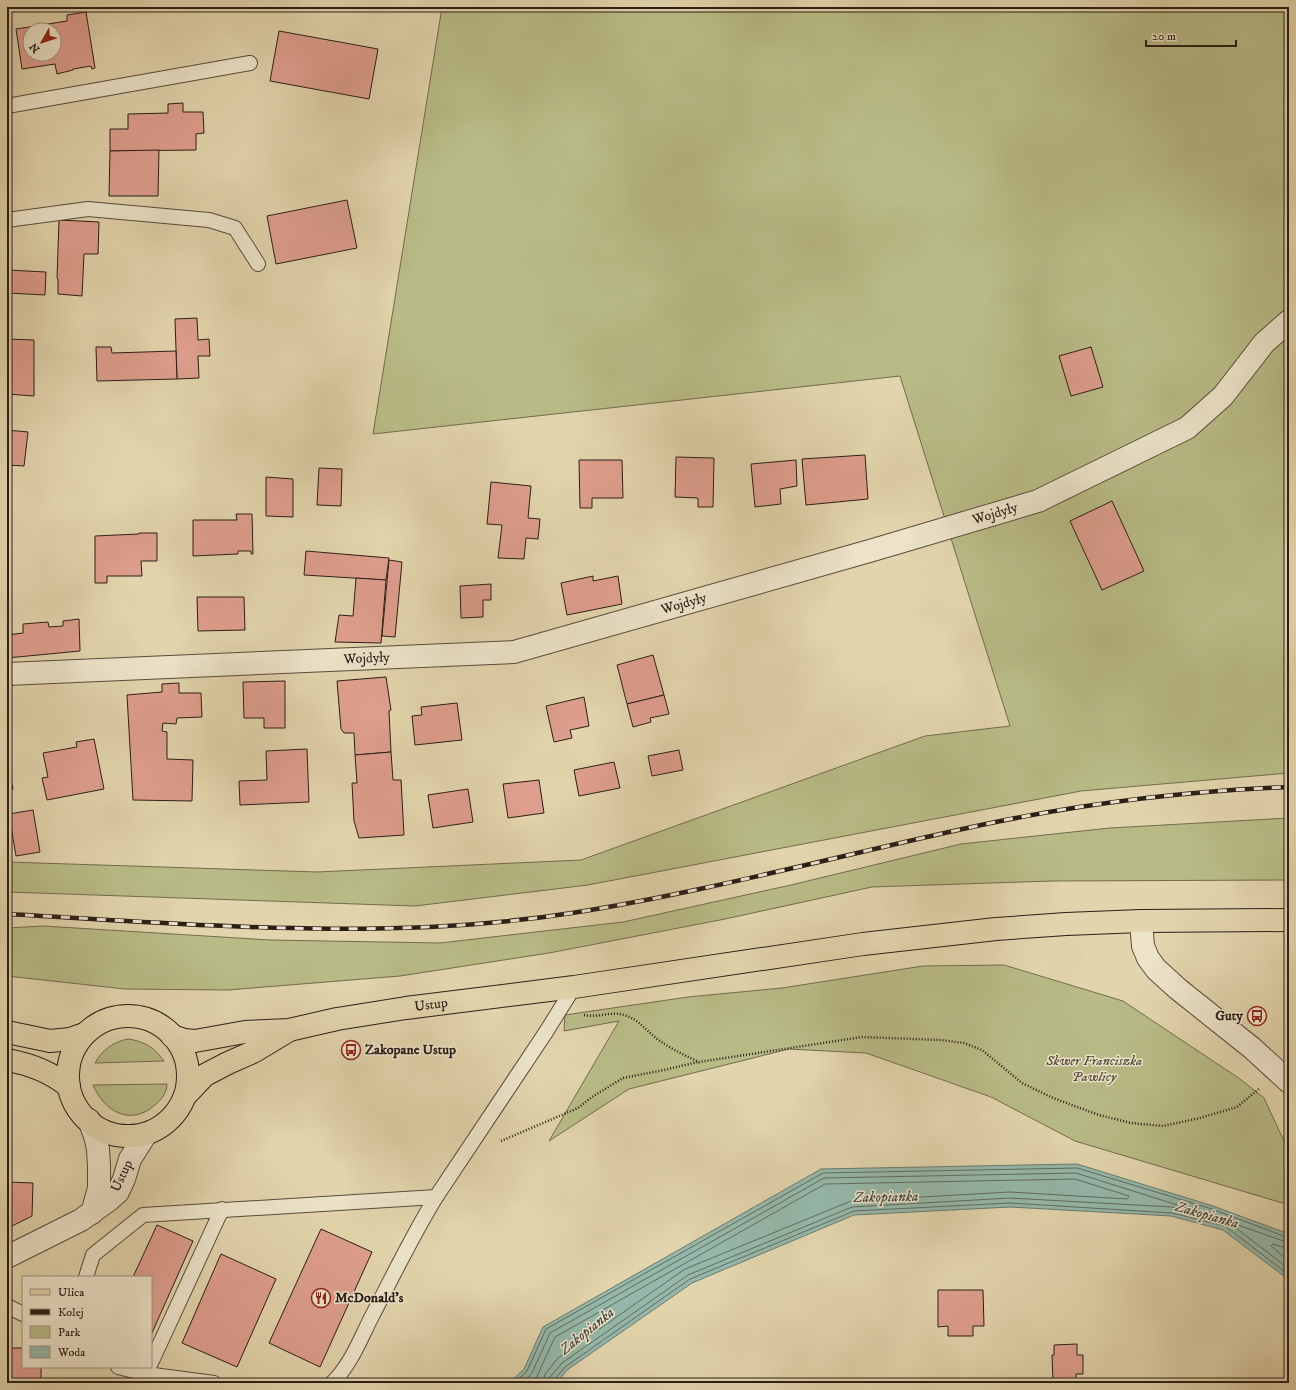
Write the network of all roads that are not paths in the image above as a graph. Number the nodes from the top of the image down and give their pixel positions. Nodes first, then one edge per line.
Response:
1 (250, 63) dead end
2 (7, 106) edge
3 (7, 220) edge
4 (258, 264) dead end
5 (1289, 321) edge
6 (7, 674) edge
7 (1289, 920) edge
8 (1141, 921) junction
9 (574, 987) junction
10 (289, 1030) junction
11 (7, 1032) edge
12 (84, 1034) junction
13 (172, 1036) junction
14 (7, 1060) edge
15 (1289, 1082) edge
16 (68, 1087) junction
17 (187, 1094) junction
18 (89, 1120) junction
19 (146, 1134) junction
20 (436, 1197) junction
21 (222, 1209) junction
22 (92, 1213) junction
23 (7, 1257) edge
24 (86, 1276) edge
25 (7, 1306) edge
26 (22, 1314) edge
27 (152, 1354) edge
28 (132, 1368) edge
29 (145, 1369) edge
30 (214, 1383) edge
31 (332, 1383) edge

1 - 2 lane
3 - 4 lane
5 - 6 street, Wojdyły
7 - 8 main road, Ustup
8 - 9 main road, Ustup
8 - 15 street
9 - 10 main road, Ustup
9 - 20 lane
10 - 13 main road, Ustup
10 - 17 main road, Ustup
11 - 12 main road
12 - 13 main road
12 - 16 main road
13 - 17 main road
14 - 16 main road
16 - 18 main road
17 - 19 main road
18 - 19 main road
18 - 22 street, Ustup
19 - 22 street, Ustup
20 - 21 lane
20 - 31 lane
21 - 24 lane
21 - 27 lane
22 - 23 street, Ustup
25 - 26 lane
28 - 29 lane
29 - 30 lane

